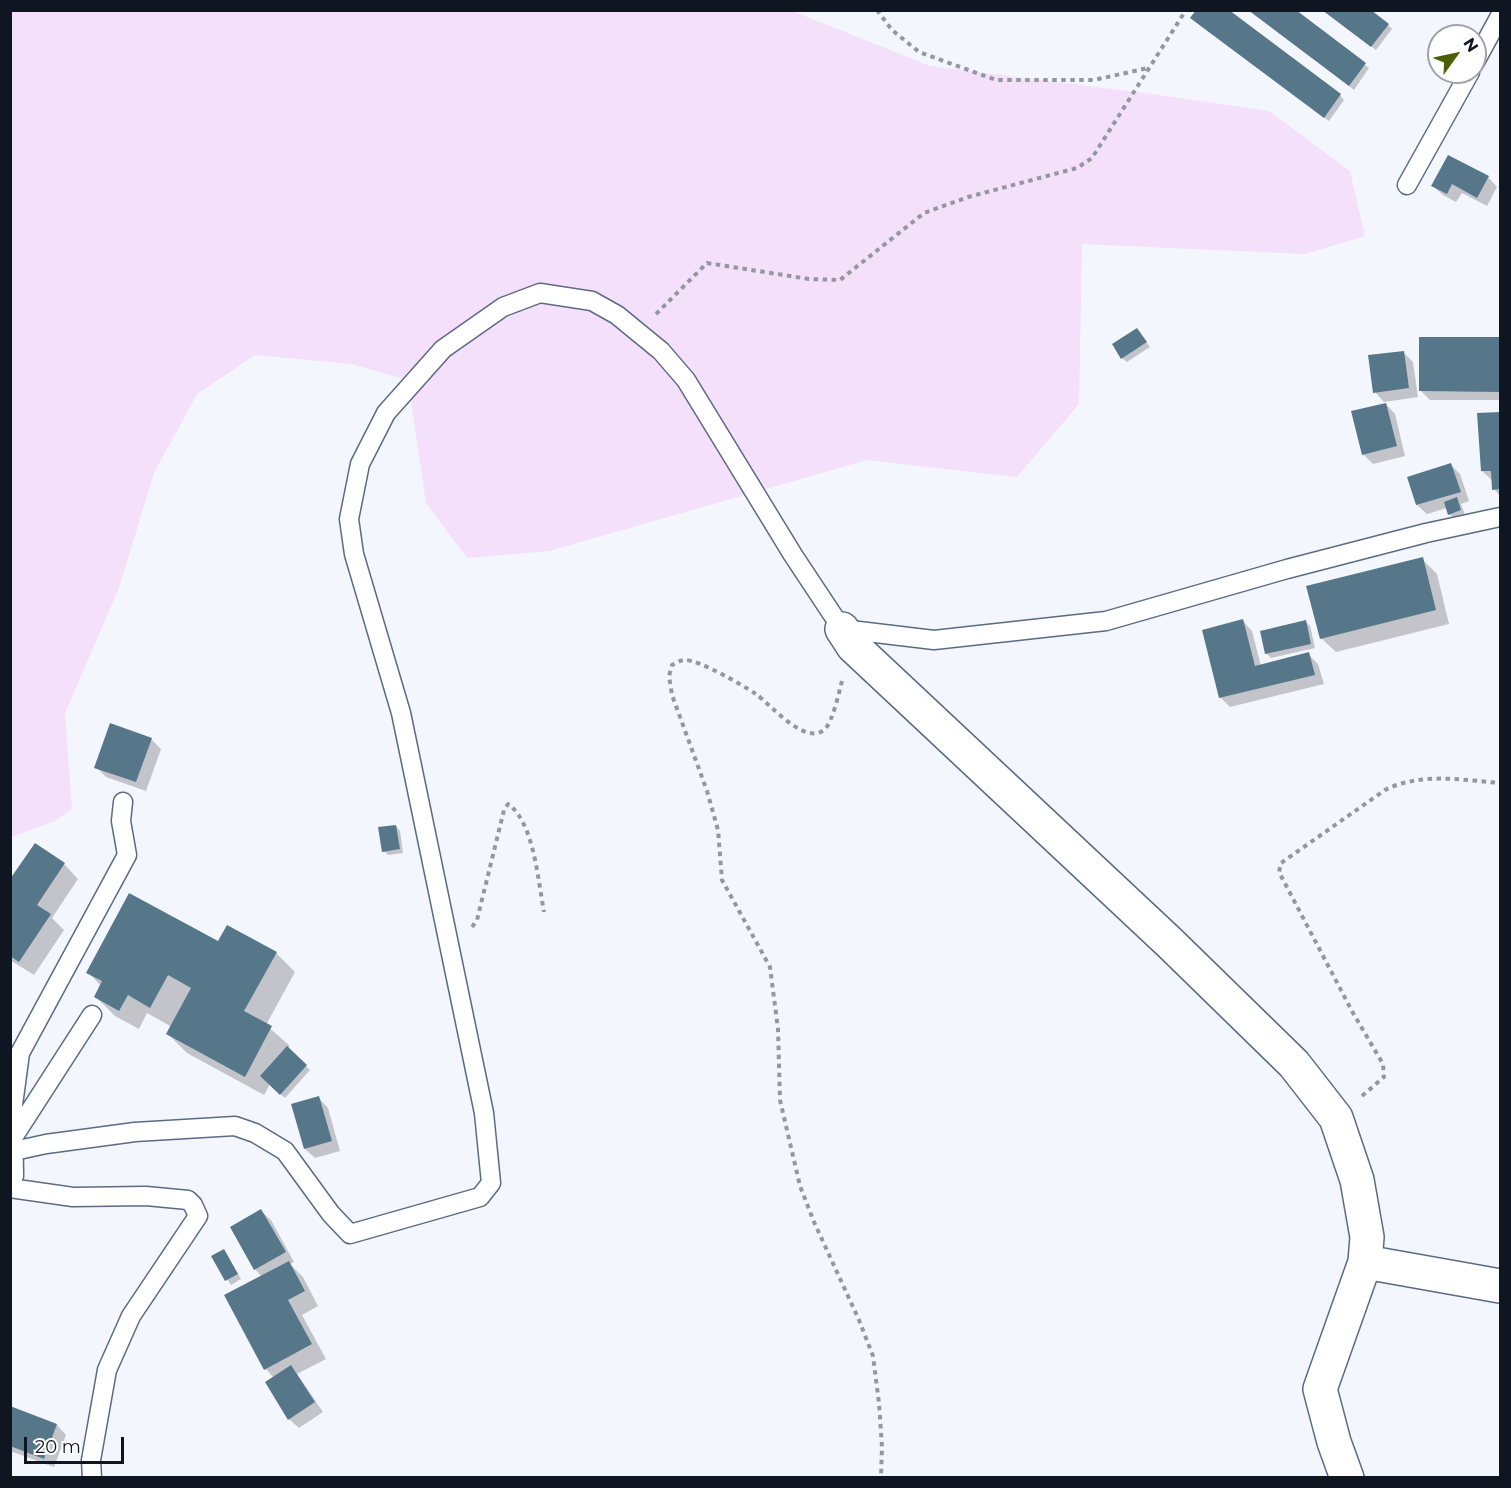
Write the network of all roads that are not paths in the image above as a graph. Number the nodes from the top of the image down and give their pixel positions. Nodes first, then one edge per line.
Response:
1 (1500, 16) edge
2 (1487, 40) edge
3 (1463, 84) edge
4 (1407, 185) dead end
5 (1500, 517) edge
6 (848, 637) junction
7 (123, 801) dead end
8 (92, 1015) dead end
9 (18, 1045) edge
10 (14, 1144) junction
11 (10, 1187) edge
12 (1365, 1262) junction
13 (1500, 1286) edge
14 (92, 1478) edge
15 (1347, 1478) edge

1 - 2 lane
3 - 4 lane
5 - 6 lane
6 - 10 lane
6 - 12 street
7 - 9 lane
8 - 10 lane
9 - 10 lane
10 - 11 lane
11 - 14 lane
12 - 13 street
12 - 15 street

